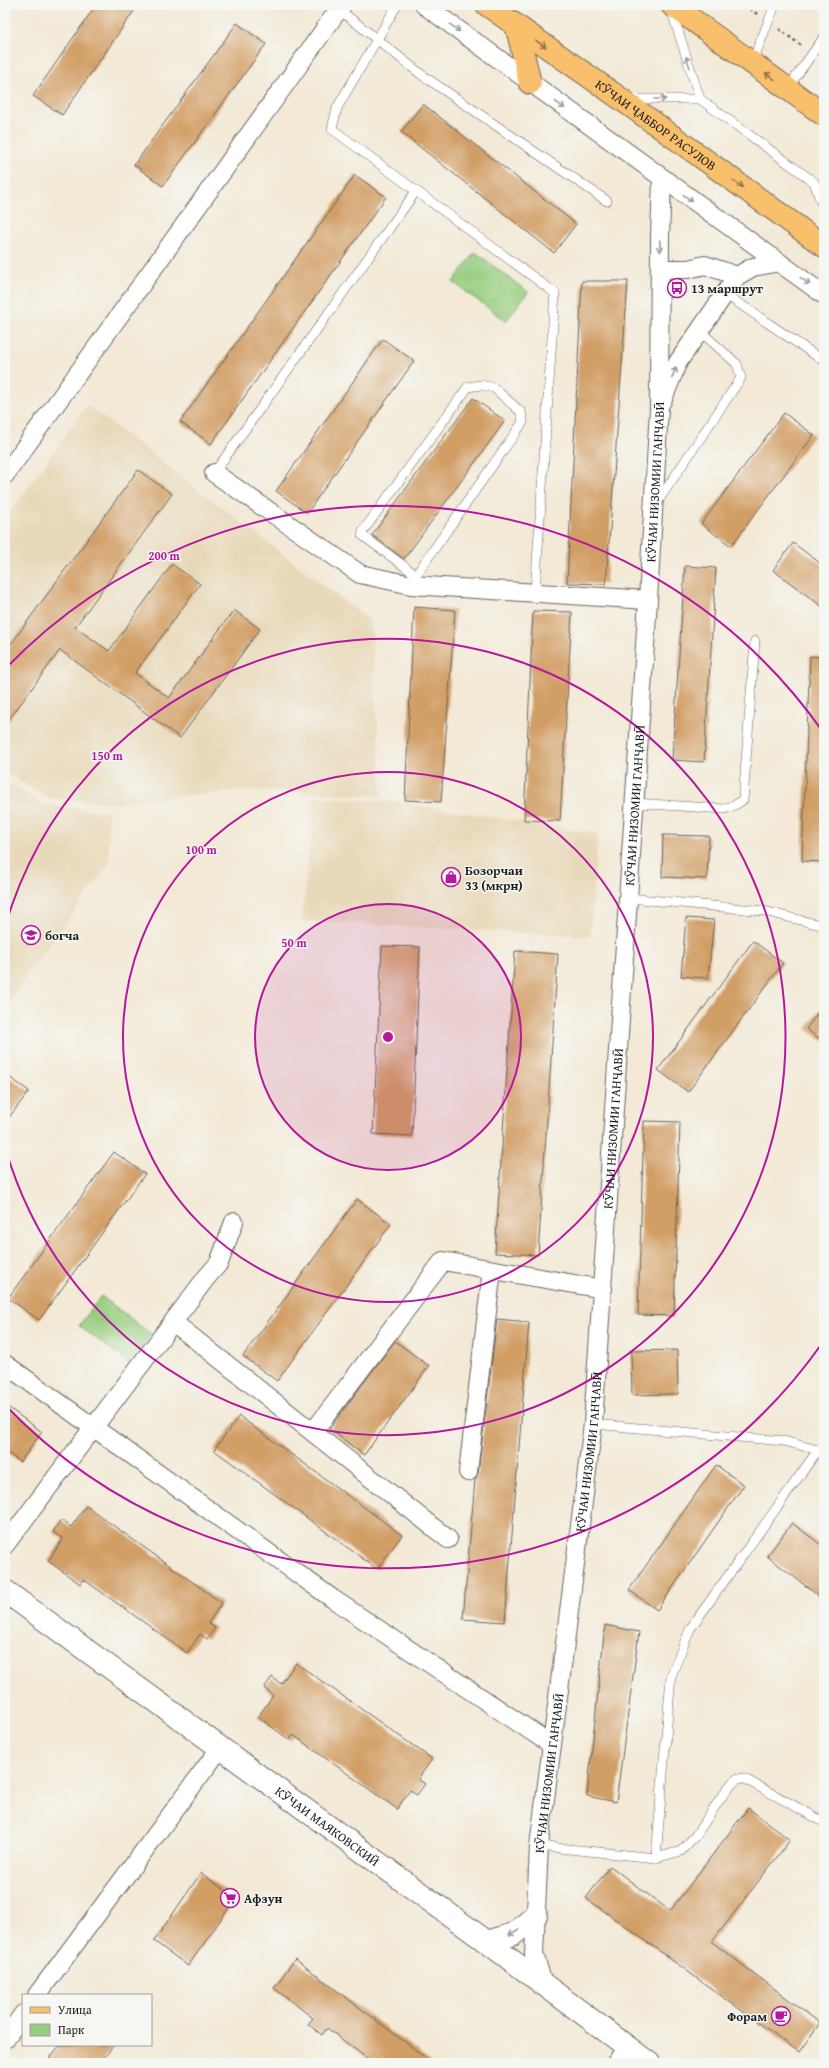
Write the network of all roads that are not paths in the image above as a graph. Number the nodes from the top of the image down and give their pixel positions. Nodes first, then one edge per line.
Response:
1 (397, 5) edge
2 (424, 5) edge
3 (487, 5) edge
4 (671, 5) edge
5 (775, 5) edge
6 (338, 6) edge
7 (517, 28) junction
8 (824, 37) edge
9 (376, 39) junction
10 (752, 63) junction
11 (530, 83) junction
12 (788, 88) junction
13 (621, 99) junction
14 (700, 99) junction
15 (824, 115) edge
16 (662, 179) junction
17 (814, 182) junction
18 (824, 182) edge
19 (416, 191) junction
20 (606, 201) dead end
21 (824, 210) edge
22 (824, 246) edge
23 (779, 262) junction
24 (661, 269) junction
25 (737, 276) junction
26 (725, 294) junction
27 (824, 295) edge
28 (700, 331) junction
29 (824, 361) edge
30 (659, 409) junction
31 (214, 473) joint
32 (5, 475) edge
33 (654, 507) junction
34 (413, 580) junction
35 (535, 593) junction
36 (648, 600) junction
37 (754, 642) dead end
38 (635, 803) junction
39 (629, 898) junction
40 (824, 926) edge
41 (234, 1222) dead end
42 (492, 1270) junction
43 (603, 1289) junction
44 (173, 1322) junction
45 (5, 1364) edge
46 (593, 1424) junction
47 (94, 1428) junction
48 (313, 1432) junction
49 (821, 1452) edge
50 (468, 1472) dead end
51 (448, 1539) dead end
52 (5, 1545) edge
53 (5, 1591) edge
54 (552, 1745) junction
55 (221, 1747) junction
56 (824, 1822) edge
57 (539, 1846) junction
58 (656, 1858) junction
59 (536, 1915) junction
60 (487, 1942) junction
61 (543, 1983) junction
62 (38, 1994) edge
63 (22, 2015) edge
64 (5, 2039) edge
65 (621, 2055) edge
66 (649, 2063) edge

1 - 9 lane
2 -> 11 street
3 - 7 main road, КӮЧАИ ҶАББОР РАСУЛОВ
4 - 10 main road
14 -> 4 lane
5 - 10 lane
6 - 9 lane
6 - 32 street
7 - 11 main road
7 -> 13 main road, КӮЧАИ ҶАББОР РАСУЛОВ
8 - 12 lane
9 - 19 lane
9 - 20 lane
12 -> 10 main road
11 -> 16 street
12 - 15 main road
13 -> 14 lane
13 -> 22 main road, КӮЧАИ ҶАББОР РАСУЛОВ
14 - 17 lane
16 -> 23 street
16 -> 24 street, КӮЧАИ НИЗОМИИ ГАНҶАВӢ
17 - 18 lane
17 - 21 lane
19 - 31 lane
19 - 35 lane
23 - 25 street
23 -> 27 street
24 - 25 street
24 - 30 street, КӮЧАИ НИЗОМИИ ГАНҶАВӢ
25 - 26 street
26 - 28 street
26 - 29 lane
30 -> 28 street
28 - 33 lane
30 - 33 street, КӮЧАИ НИЗОМИИ ГАНҶАВӢ
31 - 34 street
33 - 36 street, КӮЧАИ НИЗОМИИ ГАНҶАВӢ
34 - 34 lane
34 - 35 street
35 - 36 street
36 - 38 street, КӮЧАИ НИЗОМИИ ГАНҶАВӢ
37 - 38 lane
38 - 39 street, КӮЧАИ НИЗОМИИ ГАНҶАВӢ
39 - 40 lane
39 - 43 street, КӮЧАИ НИЗОМИИ ГАНҶАВӢ
41 - 44 street
42 - 43 street
42 - 48 street
42 - 50 street
43 - 46 street, КӮЧАИ НИЗОМИИ ГАНҶАВӢ
44 - 47 street
44 - 48 street
45 - 47 street
46 - 49 lane
46 - 54 street, КӮЧАИ НИЗОМИИ ГАНҶАВӢ
47 - 52 street
47 - 54 street
48 - 51 street
49 - 58 lane
53 - 55 street, КӮЧАИ МАЯКОВСКИЙ
54 - 57 street, КӮЧАИ НИЗОМИИ ГАНҶАВӢ
55 - 60 street, КӮЧАИ МАЯКОВСКИЙ
55 - 62 street
56 - 58 lane
57 - 58 lane
57 - 59 street, КӮЧАИ НИЗОМИИ ГАНҶАВӢ
59 -> 60 street
59 - 61 street, КӮЧАИ НИЗОМИИ ГАНҶАВӢ
60 - 61 street, КӮЧАИ МАЯКОВСКИЙ
61 - 65 street, КӮЧАИ МАЯКОВСКИЙ
63 - 64 street
65 - 66 street, КӮЧАИ МАЯКОВСКИЙ

